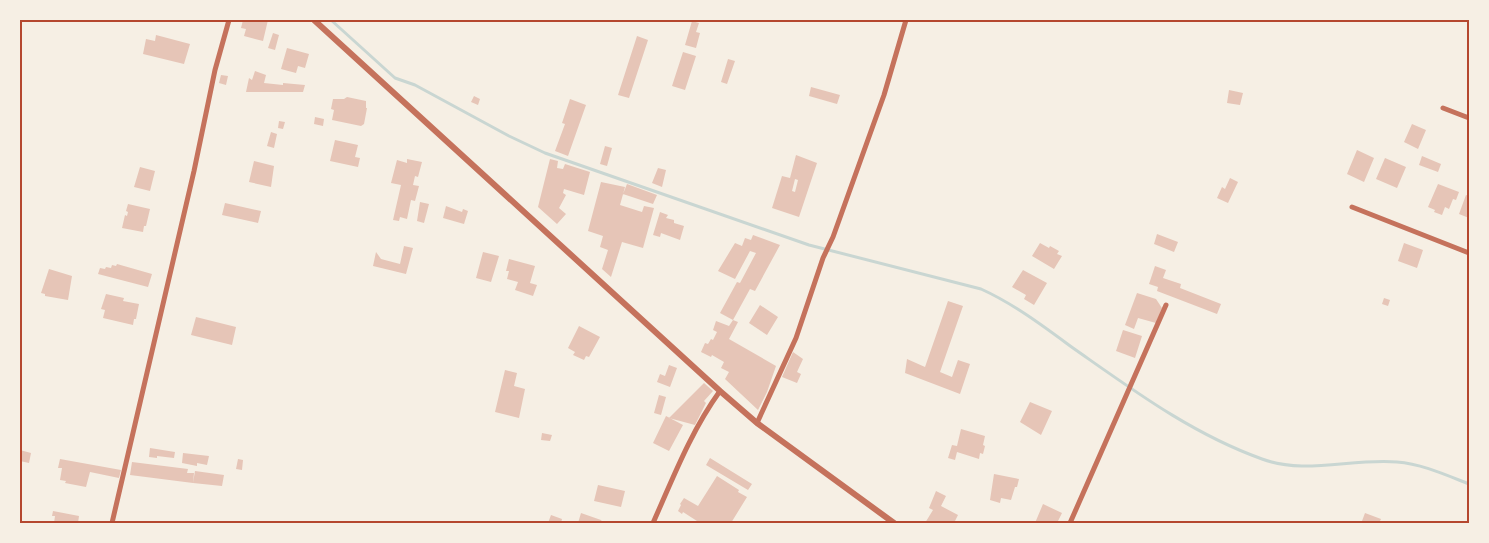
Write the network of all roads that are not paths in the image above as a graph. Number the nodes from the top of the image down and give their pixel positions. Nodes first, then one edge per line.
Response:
1 (229, 20) edge
2 (314, 20) edge
3 (906, 20) edge
4 (1443, 108) dead end
5 (1469, 118) edge
6 (1352, 207) dead end
7 (1469, 253) edge
8 (1166, 305) dead end
9 (720, 391) junction
10 (757, 423) junction
11 (112, 523) edge
12 (653, 523) edge
13 (894, 523) edge
14 (1070, 523) edge

1 - 11 street
2 - 9 street
3 - 10 street
4 - 5 street
6 - 7 street
8 - 14 street
9 - 10 street
9 - 12 street
10 - 13 street

